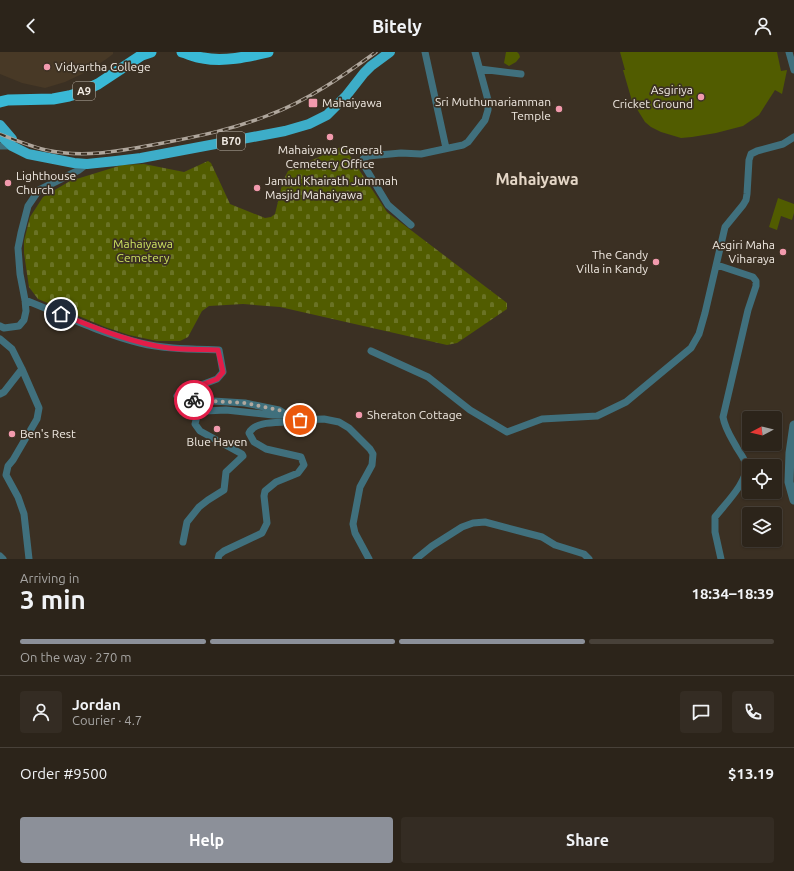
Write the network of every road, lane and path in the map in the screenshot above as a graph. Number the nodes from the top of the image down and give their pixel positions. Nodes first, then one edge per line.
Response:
1 (151, 52) edge
2 (182, 52) edge
3 (268, 52) edge
4 (390, 52) edge
5 (425, 52) edge
6 (475, 52) edge
7 (789, 52) edge
8 (480, 69) junction
9 (794, 70) edge
10 (521, 74) dead end
11 (3, 100) edge
12 (0, 108) edge
13 (0, 125) edge
14 (0, 135) edge
15 (794, 137) edge
16 (0, 146) edge
17 (12, 146) junction
18 (446, 148) junction
19 (43, 157) junction
20 (87, 164) junction
21 (411, 225) dead end
22 (717, 265) junction
23 (25, 300) junction
24 (0, 326) edge
25 (0, 340) edge
26 (371, 351) dead end
27 (22, 369) junction
28 (0, 394) edge
29 (289, 417) junction
30 (794, 425) edge
31 (794, 500) edge
32 (183, 542) dead end
33 (0, 556) edge
34 (3, 559) edge
35 (29, 559) edge
36 (218, 559) edge
37 (369, 559) edge
38 (416, 559) edge
39 (589, 559) edge
40 (721, 559) edge

1 - 11 highway, A9
2 - 3 highway
4 - 20 main road, B70
5 - 18 street
6 - 8 street
7 - 9 street
8 - 10 street
8 - 18 street
11 - 12 main road
13 - 19 main road, B70
14 - 17 main road, B70
15 - 22 street
16 - 17 street
17 - 19 main road, B70
18 - 21 street
19 - 20 main road, B70
20 - 23 street
22 - 26 street
22 - 40 street
23 - 24 street
23 - 29 street
25 - 27 street
27 - 28 street
27 - 35 street
29 - 32 street
29 - 36 street
29 - 37 street
30 - 31 street
33 - 34 street
38 - 39 street

